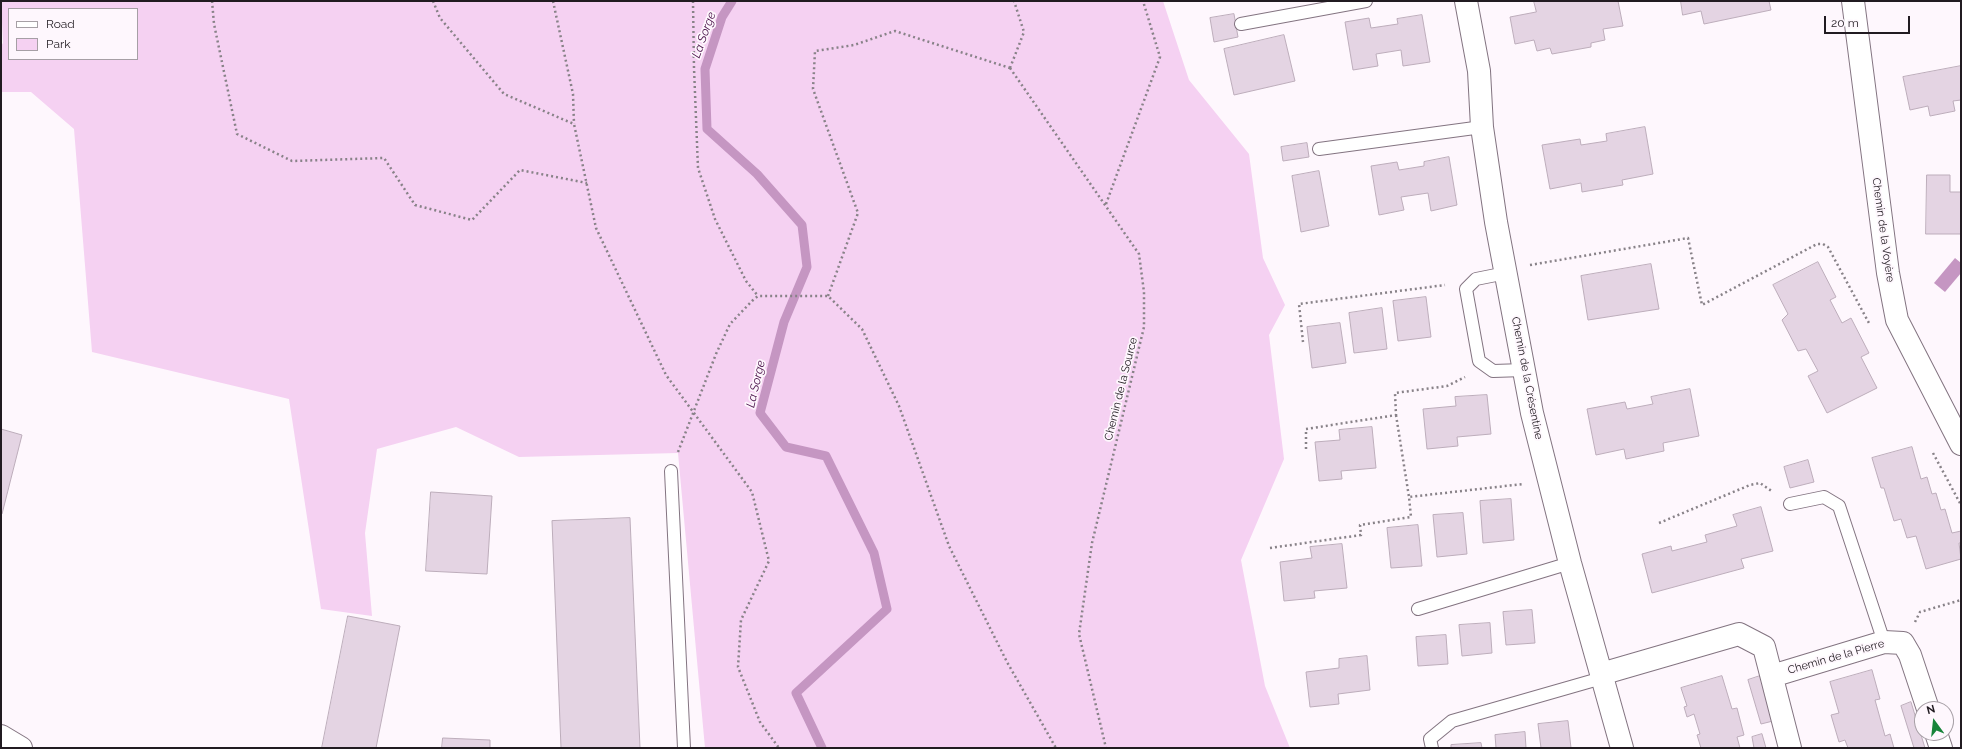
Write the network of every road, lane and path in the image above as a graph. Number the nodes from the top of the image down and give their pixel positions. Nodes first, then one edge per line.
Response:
1 (212, 1) edge
2 (433, 1) edge
3 (553, 1) edge
4 (694, 1) edge
5 (1014, 1) edge
6 (1143, 1) edge
7 (1366, 1) edge
8 (1466, 1) edge
9 (1853, 1) edge
10 (1241, 24) dead end
11 (1010, 68) junction
12 (574, 124) junction
13 (1482, 127) junction
14 (1320, 149) dead end
15 (587, 183) junction
16 (1105, 204) junction
17 (1506, 271) junction
18 (1469, 284) junction
19 (758, 296) junction
20 (828, 296) junction
21 (1872, 329) dead end
22 (1303, 342) dead end
23 (1486, 366) junction
24 (1524, 370) junction
25 (694, 411) junction
26 (1396, 415) junction
27 (1961, 444) edge
28 (1306, 449) dead end
29 (1933, 453) dead end
30 (671, 471) joint
31 (1525, 484) dead end
32 (1409, 497) junction
33 (1790, 504) joint
34 (1961, 505) edge
35 (1659, 523) dead end
36 (1270, 548) dead end
37 (1570, 563) junction
38 (1961, 600) edge
39 (1418, 610) dead end
40 (1893, 643) junction
41 (1601, 676) junction
42 (1772, 676) junction
43 (1925, 701) edge
44 (1, 736) edge
45 (21, 748) edge
46 (684, 748) edge
47 (779, 748) edge
48 (1056, 748) edge
49 (1106, 748) edge
50 (1432, 748) edge
51 (1622, 748) edge
52 (1790, 748) edge

1 - 15 path
2 - 12 path
3 - 12 path
4 - 19 path
5 - 11 path
6 - 16 path
7 - 10 lane
8 - 13 street, Chemin de la Crésentine
9 - 27 street, Chemin de la Voyère
11 - 16 path, Chemin de la Source
11 - 20 path
12 - 15 path
13 - 14 lane
13 - 17 street, Chemin de la Crésentine
15 - 25 path
16 - 49 path, Chemin de la Source
17 - 18 lane
17 - 21 path
17 - 24 street, Chemin de la Crésentine
18 - 22 path
18 - 23 lane
19 - 20 path
19 - 25 path
20 - 48 path
23 - 24 lane
23 - 26 path
24 - 37 street, Chemin de la Crésentine
25 - 30 path
25 - 47 path
26 - 28 path
26 - 32 path
29 - 34 path
30 - 46 lane
31 - 32 path
32 - 36 path
33 - 35 path
33 - 40 lane
37 - 39 lane
37 - 41 street, Chemin de la Crésentine
38 - 40 path
40 - 42 street, Chemin de la Pierre
40 - 43 street
41 - 42 street
41 - 50 lane
41 - 51 street, Chemin de la Crésentine
42 - 52 street
44 - 45 street

